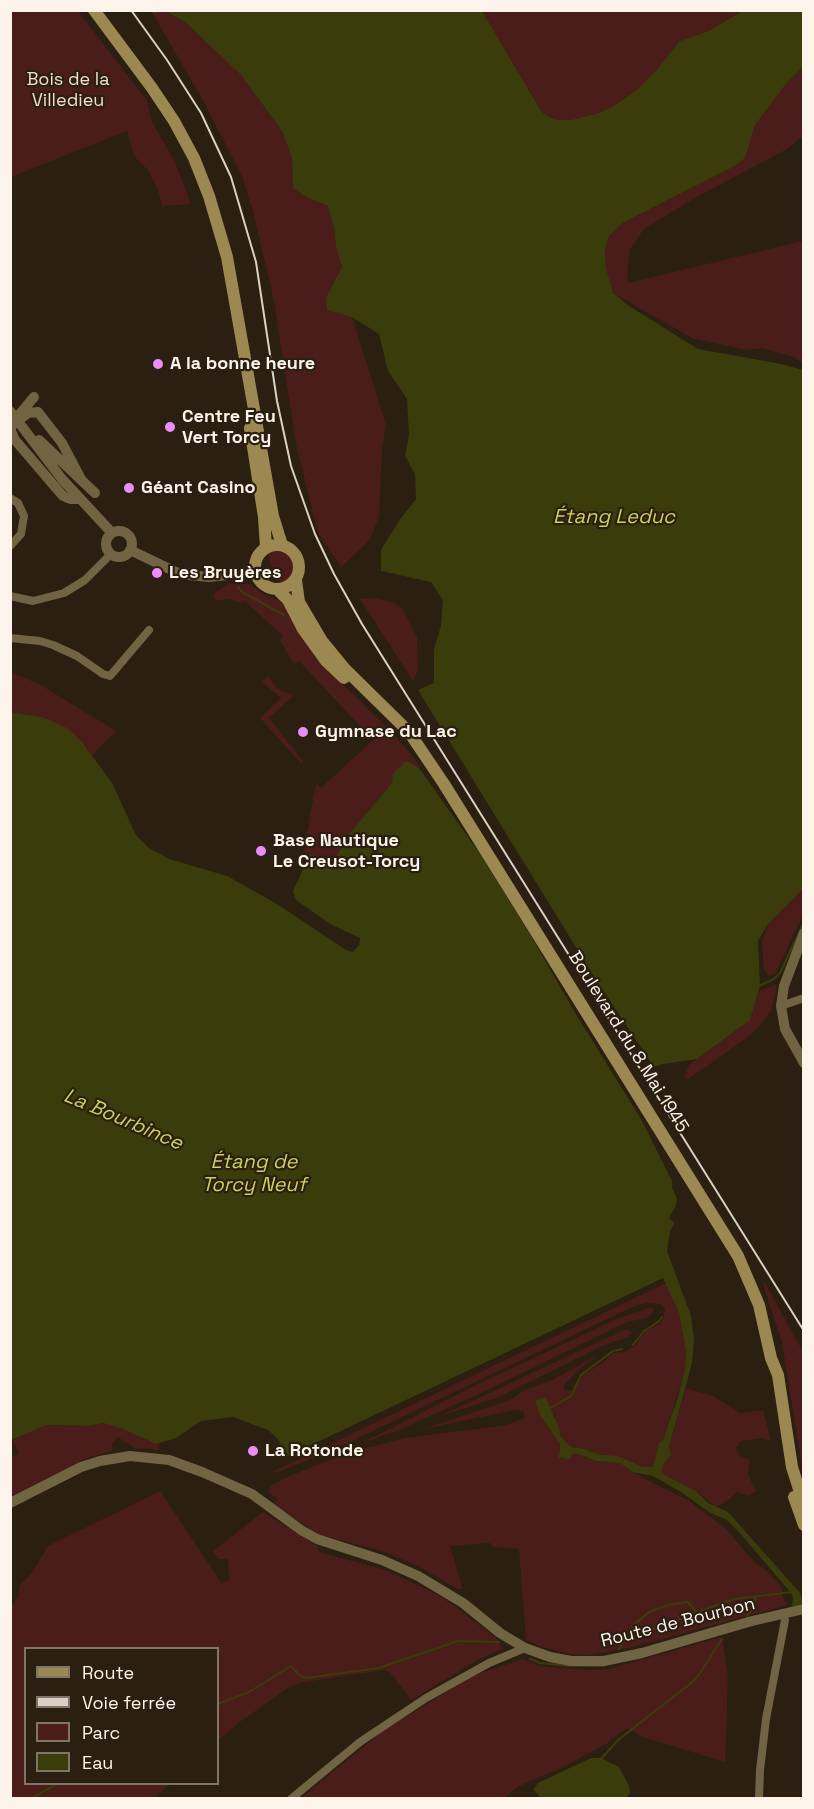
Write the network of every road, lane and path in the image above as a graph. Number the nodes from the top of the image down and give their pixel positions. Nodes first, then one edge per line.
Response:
1 (94, 10) edge
2 (242, 341) junction
3 (34, 397) dead end
4 (10, 411) edge
5 (15, 422) edge
6 (81, 479) junction
7 (95, 493) dead end
8 (10, 498) edge
9 (80, 499) junction
10 (112, 533) junction
11 (282, 545) junction
12 (10, 546) edge
13 (266, 548) junction
14 (130, 550) junction
15 (111, 554) junction
16 (256, 572) junction
17 (296, 580) junction
18 (277, 589) junction
19 (10, 596) edge
20 (149, 630) dead end
21 (10, 638) edge
22 (426, 759) junction
23 (804, 933) edge
24 (804, 998) edge
25 (780, 1006) junction
26 (804, 1063) edge
27 (771, 1358) junction
28 (10, 1503) edge
29 (804, 1504) edge
30 (804, 1525) edge
31 (793, 1611) edge
32 (525, 1648) junction
33 (292, 1798) edge
34 (759, 1798) edge

1 - 2 main road
2 - 11 main road
2 - 13 main road
3 - 5 street
4 - 5 street, bridge
5 - 6 street
5 - 9 street
6 - 7 street
6 - 9 street
8 - 12 street
9 - 10 street
10 - 14 street
10 - 15 street
11 - 13 main road
11 - 17 main road
13 - 16 main road
14 - 15 street
14 - 16 street
15 - 19 street
16 - 18 main road
17 - 18 main road
17 - 22 main road, Boulevard du 8 Mai 1945
18 - 22 main road, Boulevard du 8 Mai 1945
20 - 21 street
22 - 27 main road, Boulevard du 8 Mai 1945
23 - 25 street
24 - 25 street
25 - 26 street
27 - 29 main road, Boulevard du 8 Mai 1945
27 - 30 main road, Boulevard du 8 Mai 1945
28 - 32 street, Route de Bourbon
31 - 32 street, Route de Bourbon
31 - 34 street
32 - 33 street

